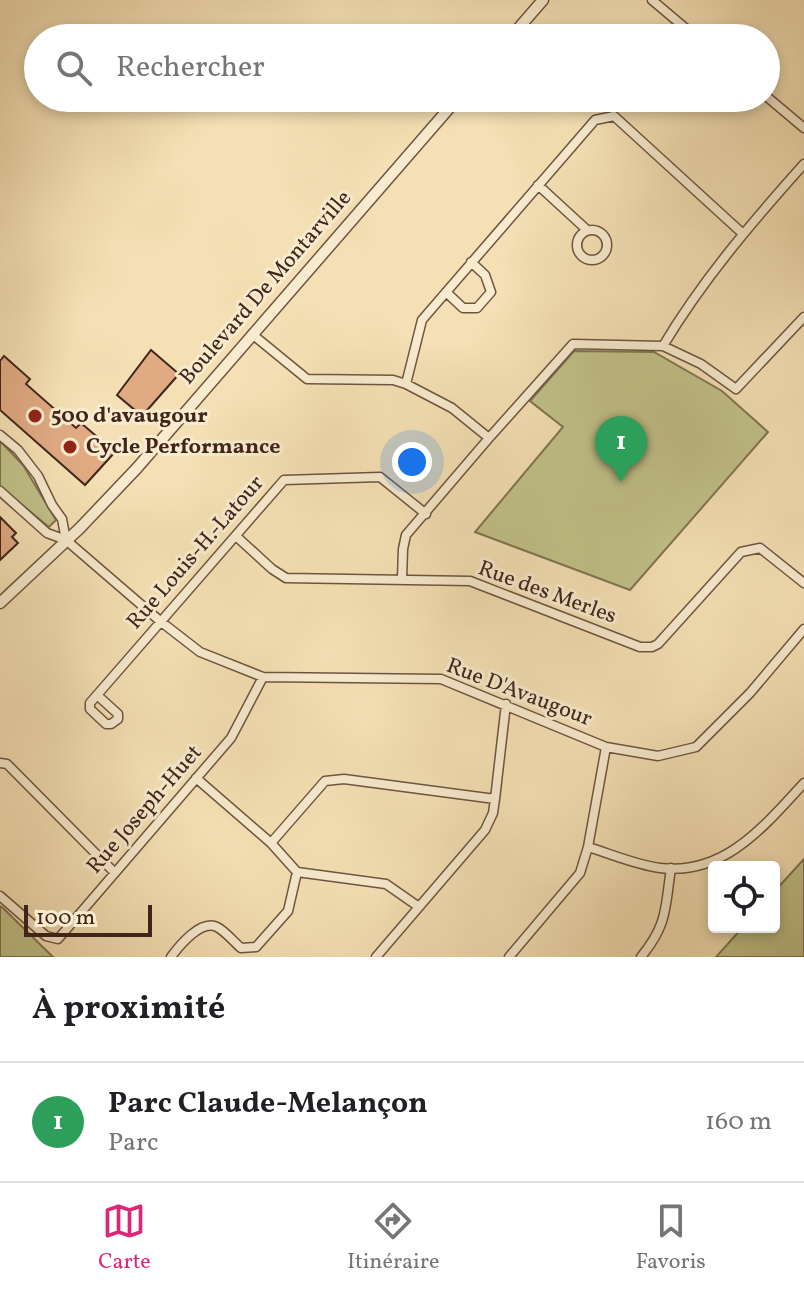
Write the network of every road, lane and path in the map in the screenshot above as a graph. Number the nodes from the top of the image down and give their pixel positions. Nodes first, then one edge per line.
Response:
1 (543, 0) edge
2 (652, 0) edge
3 (522, 24) edge
4 (680, 24) edge
5 (780, 108) edge
6 (446, 112) edge
7 (804, 128) edge
8 (804, 164) edge
9 (538, 185) junction
10 (587, 230) dead end
11 (742, 233) junction
12 (471, 262) junction
13 (446, 292) junction
14 (804, 317) edge
15 (252, 334) junction
16 (663, 346) junction
17 (406, 384) junction
18 (0, 435) edge
19 (489, 438) junction
20 (0, 491) edge
21 (426, 514) junction
22 (237, 537) junction
23 (66, 540) junction
24 (402, 579) junction
25 (804, 583) edge
26 (0, 603) edge
27 (160, 621) junction
28 (804, 629) edge
29 (263, 677) junction
30 (97, 695) dead end
31 (506, 704) junction
32 (606, 747) junction
33 (0, 763) edge
34 (196, 778) junction
35 (804, 783) edge
36 (495, 799) junction
37 (271, 843) junction
38 (588, 847) junction
39 (671, 868) junction
40 (297, 872) junction
41 (115, 873) junction
42 (0, 896) edge
43 (419, 907) junction
44 (171, 957) edge
45 (376, 957) edge
46 (509, 957) edge
47 (641, 957) edge

1 - 3 street
2 - 4 street
5 - 7 street
6 - 15 street, Boulevard De Montarville
8 - 11 street
9 - 10 street
9 - 11 street
9 - 12 street
11 - 16 street
12 - 13 street
12 - 13 street
13 - 17 street
14 - 16 street
15 - 17 street
15 - 23 street, Boulevard De Montarville
16 - 19 street
17 - 19 street
18 - 23 street, Rue D'Avaugour
19 - 21 street
20 - 23 street, Rue D'Avaugour
21 - 22 street, Rue Louis-H.-Latour
21 - 24 street
22 - 24 street, Rue des Merles
22 - 27 street, Rue Louis-H.-Latour
23 - 26 street, Boulevard De Montarville
23 - 27 street, Rue D'Avaugour
24 - 25 street, Rue des Merles
27 - 29 street, Rue D'Avaugour
27 - 30 street, Rue Louis-H.-Latour
28 - 32 street, Rue D'Avaugour
29 - 31 street, Rue D'Avaugour
29 - 34 street, Rue Joseph-Huet
31 - 32 street, Rue D'Avaugour
31 - 36 street
32 - 38 street
33 - 41 street
34 - 37 street
34 - 41 street, Rue Joseph-Huet
35 - 39 street
36 - 37 street
36 - 43 street
37 - 40 street
38 - 39 street
38 - 46 street
39 - 47 street
40 - 43 street
40 - 44 street
41 - 42 street, Rue Joseph-Huet
43 - 45 street

